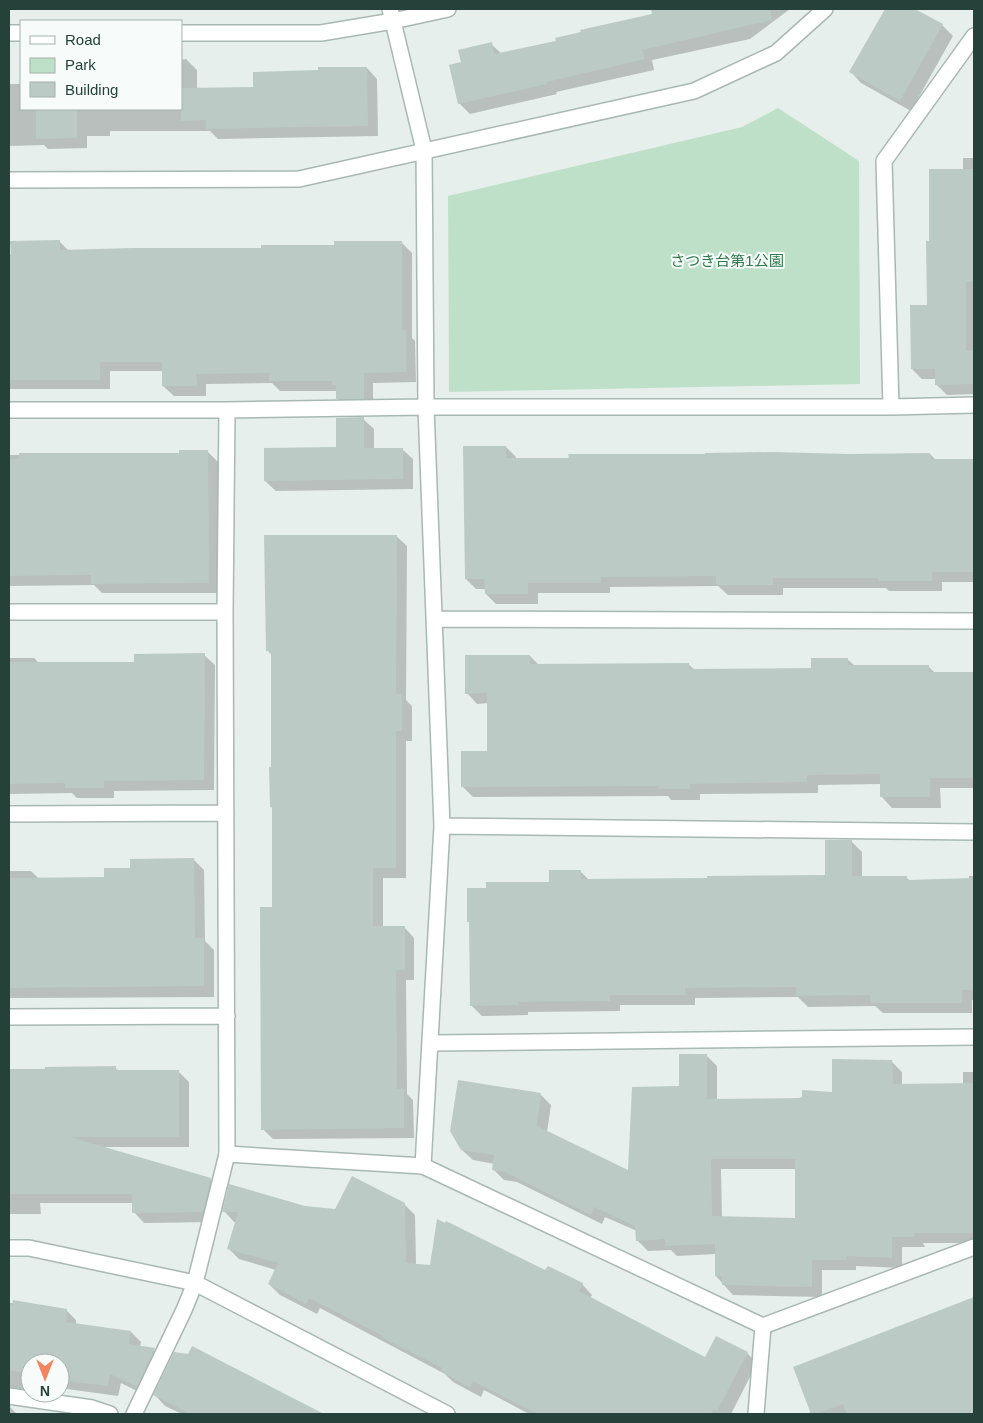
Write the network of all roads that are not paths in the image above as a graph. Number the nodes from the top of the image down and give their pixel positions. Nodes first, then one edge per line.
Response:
1 (448, 9) edge
2 (824, 9) edge
3 (392, 15) edge
4 (182, 33) edge
5 (974, 36) edge
6 (424, 150) junction
7 (9, 180) edge
8 (974, 405) edge
9 (426, 407) junction
10 (891, 407) junction
11 (9, 410) edge
12 (227, 410) junction
13 (9, 612) edge
14 (225, 612) junction
15 (435, 619) junction
16 (974, 621) edge
17 (9, 814) edge
18 (226, 814) junction
19 (442, 826) junction
20 (974, 832) edge
21 (227, 1016) junction
22 (9, 1017) edge
23 (974, 1037) edge
24 (431, 1043) junction
25 (227, 1154) junction
26 (423, 1166) junction
27 (974, 1247) edge
28 (9, 1248) edge
29 (195, 1283) junction
30 (764, 1326) junction
31 (9, 1396) edge
32 (110, 1414) edge
33 (134, 1414) edge
34 (447, 1414) edge
35 (756, 1414) edge

1 - 3 street
2 - 6 street
3 - 4 street
3 - 6 street
5 - 10 street
6 - 7 street
6 - 9 street
8 - 10 street
9 - 10 street
9 - 12 street
9 - 15 street
11 - 12 street
12 - 14 street
13 - 14 street
14 - 18 street
15 - 16 street
15 - 19 street
17 - 18 street
18 - 21 street
19 - 20 street
19 - 24 street
21 - 22 street
21 - 25 street
23 - 24 street
24 - 26 street
25 - 26 street
25 - 29 street
26 - 30 street
27 - 30 street
28 - 29 street
29 - 33 street
29 - 34 street
30 - 35 street
31 - 32 street

